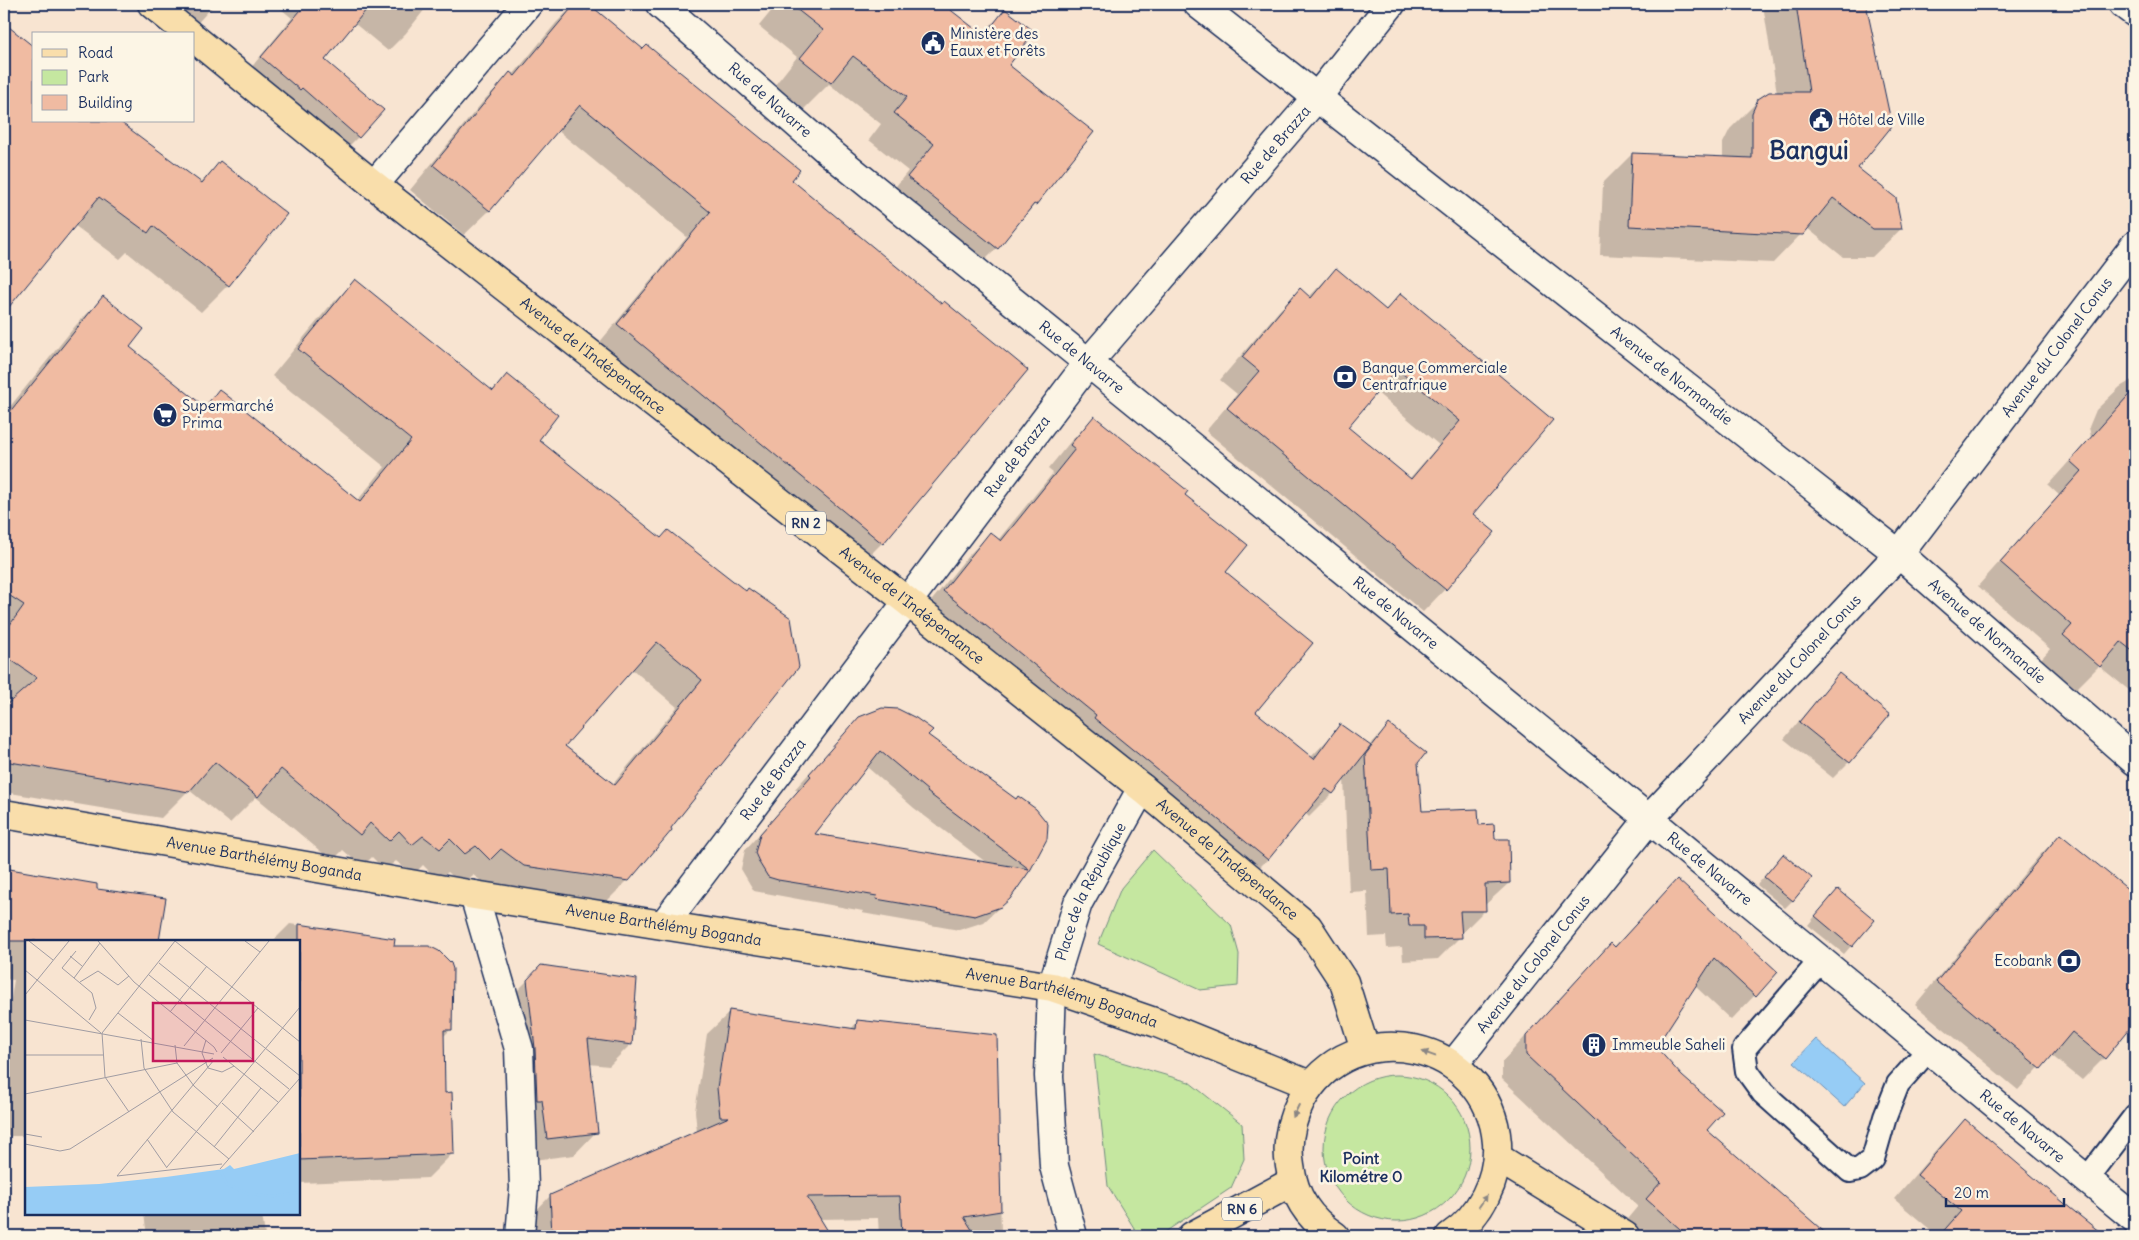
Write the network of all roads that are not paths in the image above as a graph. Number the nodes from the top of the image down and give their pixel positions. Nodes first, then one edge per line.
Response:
1 (152, 4) edge
2 (528, 4) edge
3 (660, 4) edge
4 (1198, 4) edge
5 (1391, 4) edge
6 (2123, 4) edge
7 (2135, 14) edge
8 (187, 32) edge
9 (195, 39) edge
10 (1317, 97) junction
11 (374, 185) junction
12 (2135, 245) edge
13 (1088, 363) junction
14 (1899, 554) junction
15 (908, 602) junction
16 (2135, 761) edge
17 (1142, 788) junction
18 (4, 799) edge
19 (17, 817) edge
20 (1649, 819) junction
21 (474, 895) junction
22 (664, 924) junction
23 (1821, 960) junction
24 (1052, 987) junction
25 (1365, 1049) junction
26 (1929, 1049) junction
27 (1453, 1065) junction
28 (1310, 1085) junction
29 (2135, 1116) edge
30 (1498, 1158) junction
31 (2087, 1178) junction
32 (1292, 1182) junction
33 (2135, 1219) edge
34 (1322, 1233) edge
35 (520, 1236) edge
36 (1073, 1236) edge
37 (1192, 1236) edge
38 (1450, 1236) edge
39 (1624, 1236) edge

1 - 8 main road
2 - 11 street
3 - 13 street, Rue de Navarre
4 - 10 street, Avenue de Normandie
5 - 10 street, Rue de Brazza
6 - 7 street
9 - 11 main road, Avenue de l'Indépendance / RN 2
10 - 13 street, Rue de Brazza
10 - 14 street, Avenue de Normandie
11 - 15 main road, Avenue de l'Indépendance / RN 2
12 - 14 street, Avenue du Colonel Conus
13 - 15 street, Rue de Brazza
13 - 20 street, Rue de Navarre
14 - 16 street, Avenue de Normandie
14 - 20 street, Avenue du Colonel Conus
15 - 17 main road, Avenue de l'Indépendance / RN 2
15 - 22 street, Rue de Brazza
17 - 24 street, Place de la République
17 - 25 main road, Avenue de l'Indépendance / RN 2
18 - 19 street
19 - 21 main road, Avenue Barthélémy Boganda
20 - 23 street, Rue de Navarre
20 - 27 street, Avenue du Colonel Conus
21 - 22 main road, Avenue Barthélémy Boganda
21 - 35 street
22 - 24 main road, Avenue Barthélémy Boganda
23 - 26 street, Rue de Navarre
23 - 26 lane
24 - 28 main road, Avenue Barthélémy Boganda
24 - 36 street, Place de la République
27 -> 25 main road
25 - 28 main road
26 - 31 street, Rue de Navarre
27 - 30 main road
28 -> 32 main road
29 - 31 lane
38 -> 30 main road
30 - 39 main road
31 - 33 street, Rue de Navarre
32 - 34 main road
32 - 37 main road, RN 6

